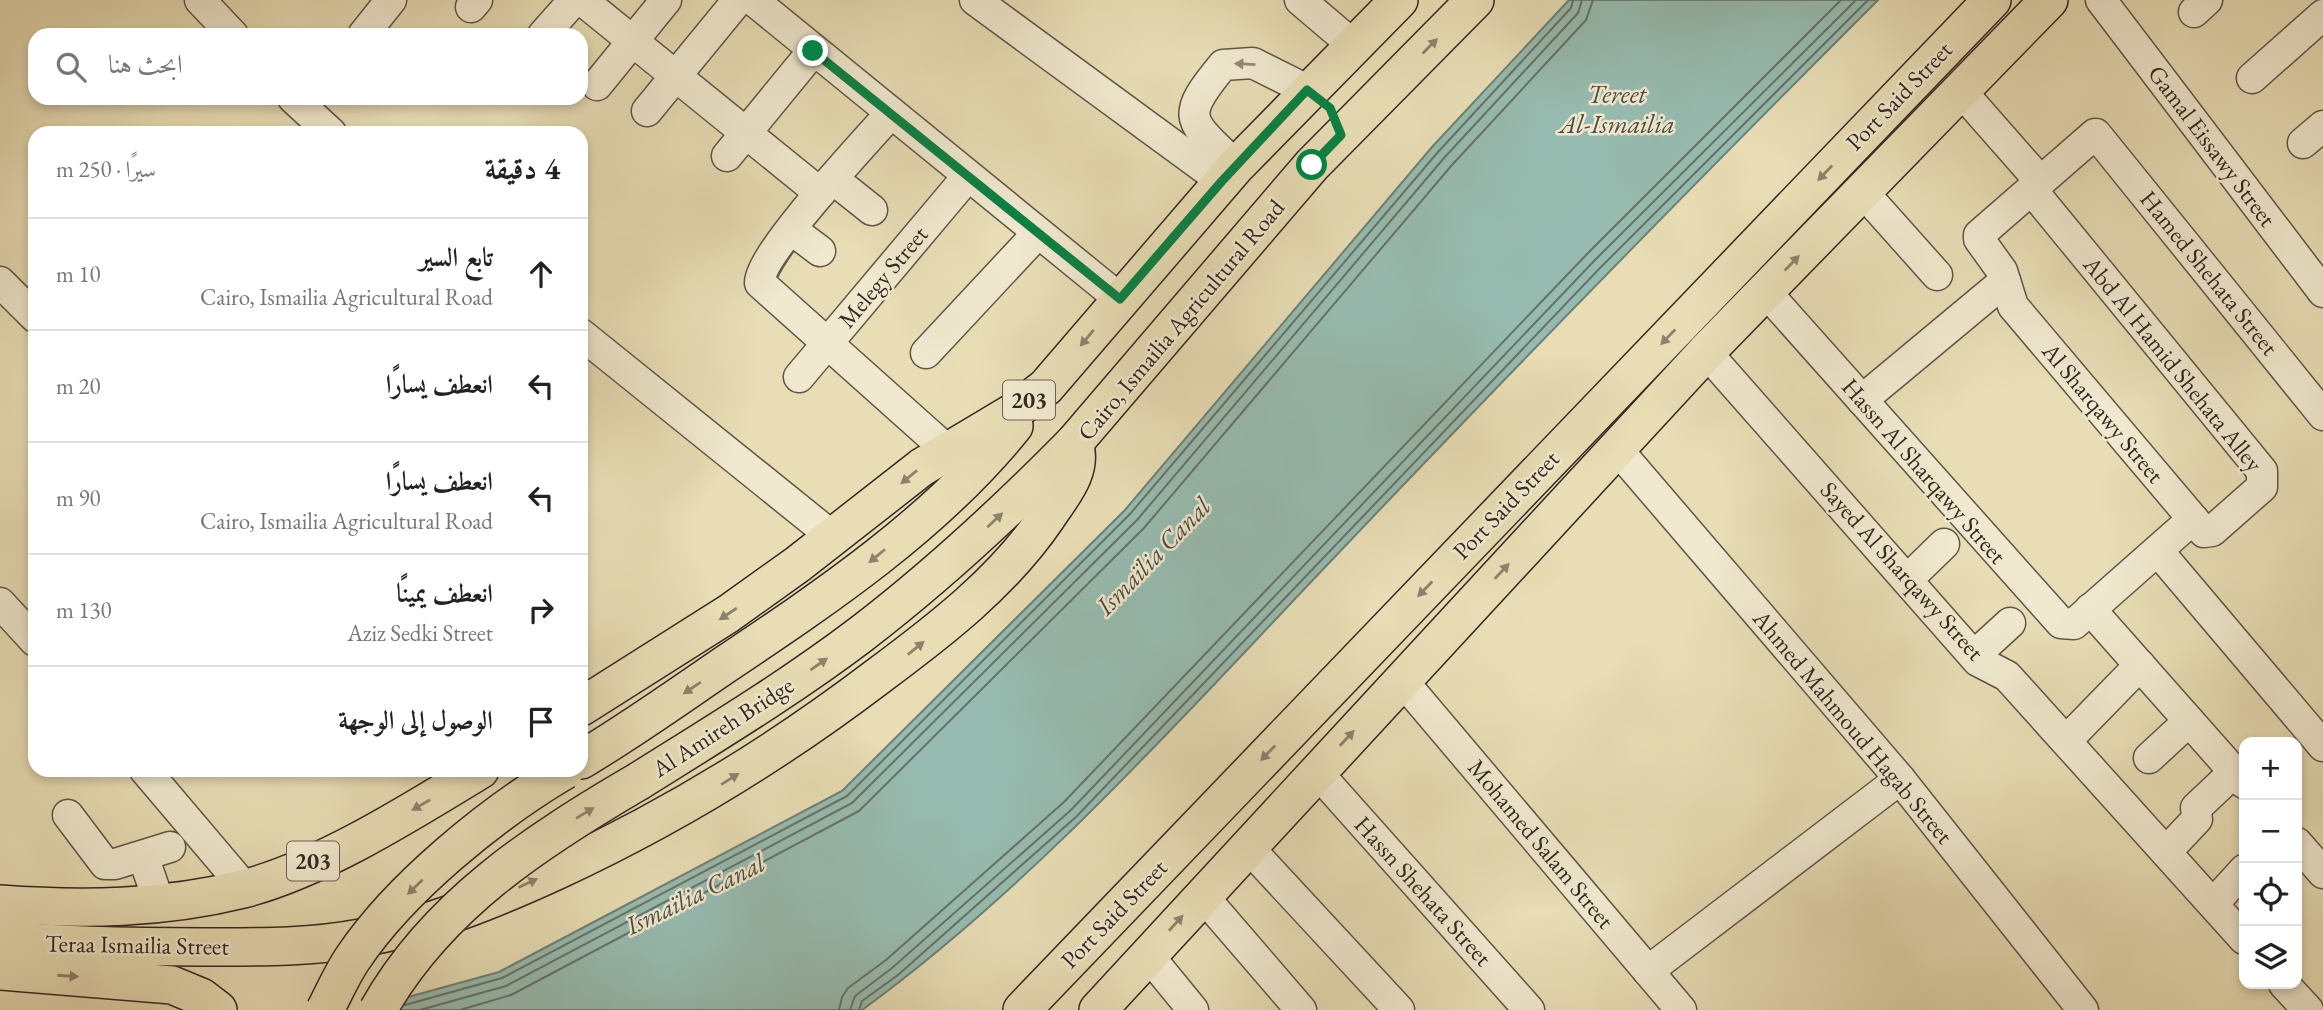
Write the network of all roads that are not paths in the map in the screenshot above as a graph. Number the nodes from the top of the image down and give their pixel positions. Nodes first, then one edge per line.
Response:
1 (200, 0) edge
2 (391, 0) edge
3 (574, 0) edge
4 (582, 0) edge
5 (666, 0) edge
6 (738, 0) edge
7 (752, 0) edge
8 (975, 0) edge
9 (1300, 0) edge
10 (1399, 0) edge
11 (1475, 0) edge
12 (1992, 0) edge
13 (2049, 0) edge
14 (2101, 0) edge
15 (2323, 15) edge
16 (226, 28) edge
17 (369, 28) edge
18 (549, 28) edge
19 (633, 41) junction
20 (1353, 45) junction
21 (813, 51) junction
22 (676, 75) junction
23 (2252, 78) dead end
24 (1393, 83) junction
25 (597, 85) dead end
26 (1307, 90) junction
27 (1960, 90) junction
28 (306, 105) edge
29 (647, 111) dead end
30 (891, 113) junction
31 (325, 126) edge
32 (746, 133) junction
33 (1341, 135) junction
34 (727, 156) dead end
35 (1229, 174) junction
36 (968, 176) junction
37 (2036, 185) junction
38 (827, 186) junction
39 (1862, 191) junction
40 (873, 210) dead end
41 (792, 230) junction
42 (1038, 233) junction
43 (820, 251) dead end
44 (1937, 275) dead end
45 (0, 282) edge
46 (1765, 291) junction
47 (2323, 292) edge
48 (2009, 293) junction
49 (1120, 299) junction
50 (28, 310) edge
51 (588, 340) edge
52 (826, 344) junction
53 (1706, 352) junction
54 (926, 353) dead end
55 (799, 377) dead end
56 (1046, 387) junction
57 (1862, 400) junction
58 (2323, 415) edge
59 (1074, 443) junction
60 (1617, 449) junction
61 (948, 451) junction
62 (2201, 526) junction
63 (833, 537) junction
64 (1944, 544) dead end
65 (2158, 551) junction
66 (1907, 580) junction
67 (0, 603) edge
68 (2090, 609) junction
69 (2010, 623) dead end
70 (28, 633) edge
71 (1973, 656) junction
72 (2140, 665) junction
73 (1401, 679) junction
74 (588, 704) edge
75 (2189, 721) junction
76 (2066, 741) junction
77 (2323, 746) edge
78 (592, 754) edge
79 (2149, 758) dead end
80 (1316, 771) junction
81 (151, 777) edge
82 (468, 777) edge
83 (553, 777) edge
84 (2239, 777) edge
85 (1900, 779) junction
86 (68, 816) dead end
87 (1247, 846) junction
88 (2302, 849) edge
89 (2166, 852) junction
90 (2323, 873) edge
91 (2239, 875) edge
92 (245, 888) junction
93 (1202, 895) junction
94 (0, 904) edge
95 (2213, 904) junction
96 (145, 906) junction
97 (2239, 933) edge
98 (0, 940) edge
99 (273, 947) joint
100 (1147, 955) junction
101 (0, 971) edge
102 (1648, 971) junction
103 (2289, 989) edge
104 (218, 1010) edge
105 (325, 1010) edge
106 (378, 1010) edge
107 (1021, 1010) edge
108 (1097, 1010) edge
109 (1193, 1010) edge
110 (1301, 1010) edge
111 (1399, 1010) edge
112 (1529, 1010) edge
113 (1681, 1010) edge
114 (2084, 1010) edge
115 (2308, 1010) edge

1 - 16 street
2 - 17 street
3 - 18 street
4 - 19 street
5 - 19 street
6 - 22 street
7 - 21 street
8 - 35 street
9 - 20 street
10 - 20 main road, 203
24 -> 11 main road, Cairo, Ismailia Agricultural Road / 203
12 -> 107 main road, Port Said Street
13 - 27 main road, Port Said Street
14 - 47 street, Gamal Eissawy Street
15 - 23 street
19 - 22 street
19 - 25 street
20 - 24 main road
20 - 26 main road, 203
21 - 30 street
21 - 32 street
22 - 29 street
22 - 32 street
24 - 33 main road, Cairo, Ismailia Agricultural Road / 203
26 - 33 main road
26 - 35 main road, 203
26 -> 35 street
27 - 37 street, Abd Al Hamid Shehata Alley
27 - 39 main road, Port Said Street
28 - 31 street
30 - 36 street
30 - 38 street
32 - 34 street
32 - 38 street
33 - 59 main road, Cairo, Ismailia Agricultural Road / 203
35 - 49 main road, 203
36 - 42 street
36 - 52 street, Melegy Street
37 - 48 street, Al Sharqawy Street
37 - 58 street, Hamed Shehata Street
37 - 62 street, Abd Al Hamid Shehata Alley
38 - 40 street
38 - 41 street
39 - 44 street
46 -> 39 main road, Port Said Street
41 - 43 street
41 - 52 street
42 - 49 street
42 - 54 street
45 - 50 street
46 - 53 main road, Port Said Street
46 - 57 street, Hassn Al Sharqawy Street
48 - 57 street
48 - 62 street, Al Sharqawy Street
49 -> 56 main road, 203
51 - 63 street
52 - 55 street, Melegy Street
52 - 61 street
53 - 60 main road, Port Said Street
53 - 66 street, Sayed Al Sharqawy Street
56 - 61 main road, 203
56 -> 78 main road, Al Amireh Bridge
57 - 68 street, Hassn Al Sharqawy Street
99 -> 59 main road, Cairo, Ismailia Agricultural Road / 203
106 -> 59 main road, Al Amireh Bridge, bridge
73 -> 60 main road, Port Said Street
60 - 85 street, Ahmed Mahmoud Hagab Street
61 -> 63 main road, 203
62 - 65 street
63 -> 74 main road, 203
64 - 66 street
65 - 68 street
65 - 77 street
66 - 71 street, Sayed Al Sharqawy Street
67 - 70 street
68 - 72 street
69 - 71 street
71 - 76 street, Sayed Al Sharqawy Street
72 - 75 street
72 - 76 street
80 -> 73 main road, Port Said Street
73 - 102 street, Mohamed Salam Street
75 - 79 street
75 - 84 street
76 - 89 street, Sayed Al Sharqawy Street
80 - 87 main road, Port Said Street
80 - 112 street, Hassn Shehata Street
81 - 92 street
82 -> 92 main road, 203
83 -> 105 main road, bridge
84 - 89 street
85 - 102 street
85 - 114 street, Ahmed Mahmoud Hagab Street
86 - 96 street
87 - 93 main road, Port Said Street
87 - 111 street
88 - 90 street
89 - 95 street, Sayed Al Sharqawy Street
91 - 95 street
92 - 96 main road, 203
100 -> 93 main road, Port Said Street
93 - 110 street
94 - 96 main road, Teraa Ismailia Street
95 - 97 street, Sayed Al Sharqawy Street
98 - 99 main road, Teraa Ismailia Street
100 - 108 main road, Port Said Street
100 - 109 street
101 -> 104 main road
102 - 113 street, Mohamed Salam Street
103 - 115 street

